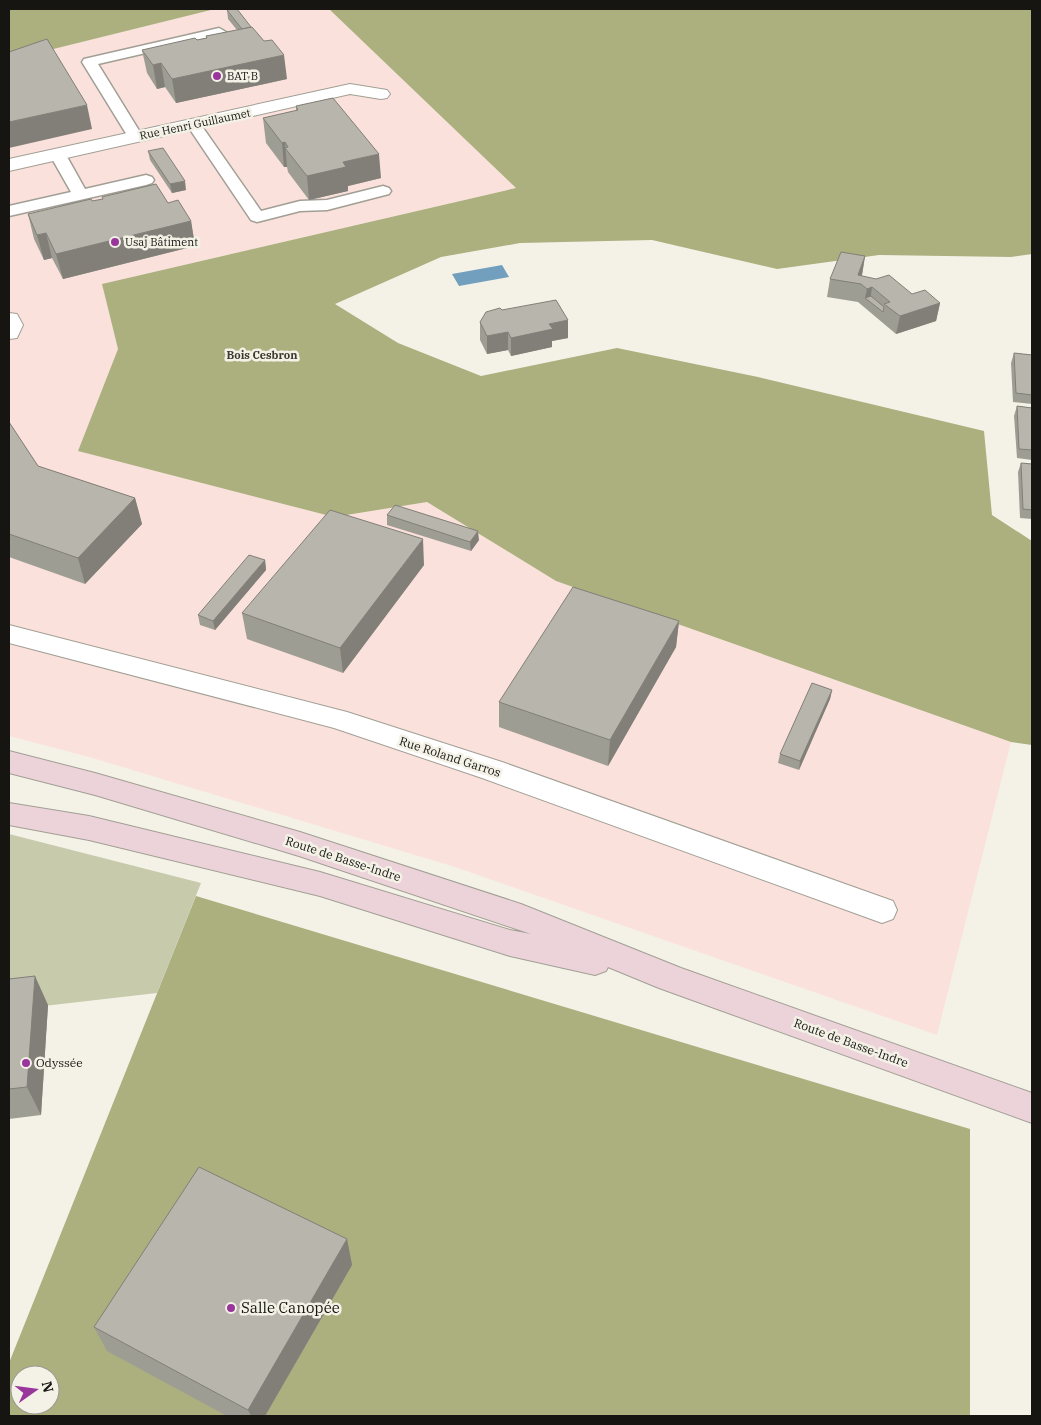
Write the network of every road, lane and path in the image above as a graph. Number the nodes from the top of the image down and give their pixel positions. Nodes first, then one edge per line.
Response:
1 (219, 32) edge
2 (381, 94) dead end
3 (194, 124) junction
4 (135, 138) junction
5 (58, 155) junction
6 (9, 166) edge
7 (146, 180) dead end
8 (383, 191) dead end
9 (80, 195) junction
10 (9, 211) edge
11 (9, 319) edge
12 (9, 333) edge
13 (9, 634) edge
14 (9, 762) edge
15 (9, 814) edge
16 (882, 910) dead end
17 (670, 978) junction
18 (1032, 1108) edge

1 - 4 lane
2 - 3 street, Rue Henri Guillaumet
3 - 4 street, Rue Henri Guillaumet
3 - 8 lane
4 - 5 street, Rue Henri Guillaumet
5 - 6 street, Rue Henri Guillaumet
5 - 9 lane
7 - 9 lane
9 - 10 lane
11 - 12 street
13 - 16 street, Rue Roland Garros
14 - 17 main road, Route de Basse-Indre
15 - 17 main road, Route de Basse-Indre
17 - 18 main road, Route de Basse-Indre

